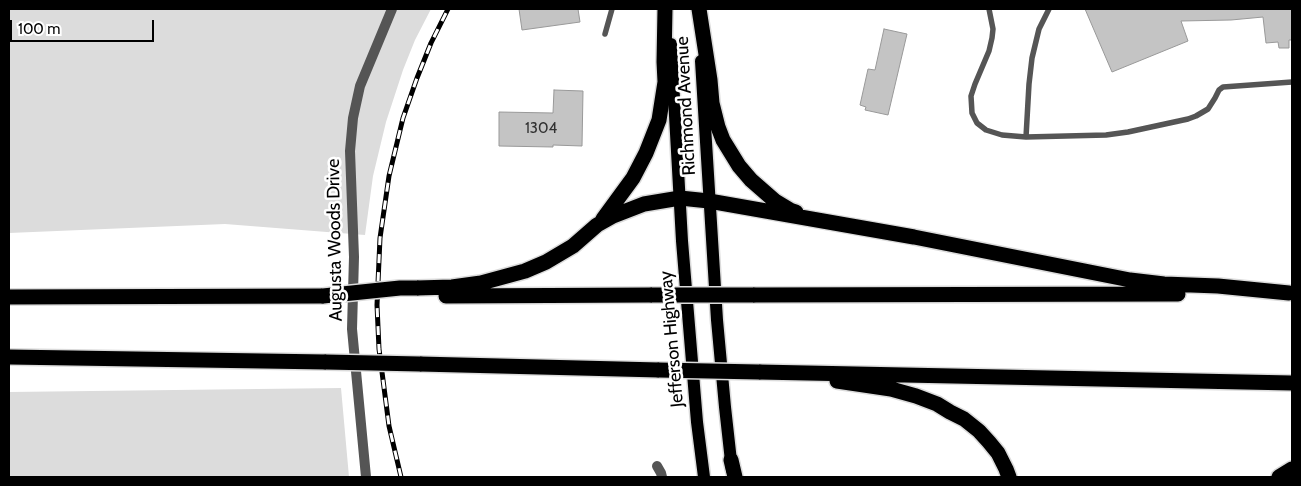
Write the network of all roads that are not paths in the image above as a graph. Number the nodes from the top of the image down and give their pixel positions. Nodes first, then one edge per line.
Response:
1 (392, 9) edge
2 (612, 9) edge
3 (667, 9) edge
4 (698, 9) edge
5 (989, 9) edge
6 (1049, 9) edge
7 (605, 34) dead end
8 (1292, 82) edge
9 (1026, 137) junction
10 (680, 198) junction
11 (709, 201) junction
12 (819, 220) junction
13 (598, 225) junction
14 (417, 292) junction
15 (1291, 293) edge
16 (9, 297) edge
17 (9, 356) edge
18 (789, 372) junction
19 (1292, 383) edge
20 (731, 460) joint
21 (657, 466) dead end
22 (1292, 469) edge
23 (366, 477) edge
24 (662, 477) edge
25 (704, 477) edge
26 (734, 477) edge
27 (1009, 477) edge
28 (1279, 477) edge

1 - 23 street, Augusta Woods Drive
2 - 7 lane
3 - 10 main road, Richmond Avenue
3 - 13 highway
4 - 11 main road, Richmond Avenue
4 - 12 highway
5 - 9 lane
6 - 9 lane
8 - 9 lane
10 - 11 highway
10 - 13 highway
10 - 25 main road, Jefferson Highway
11 - 12 highway
11 - 20 main road
12 - 15 highway
13 - 14 highway
14 - 15 highway, bridge
14 - 16 highway, bridge
17 - 18 highway, bridge
18 - 19 highway
18 - 27 highway
20 - 26 highway
21 - 24 street
22 - 28 highway

